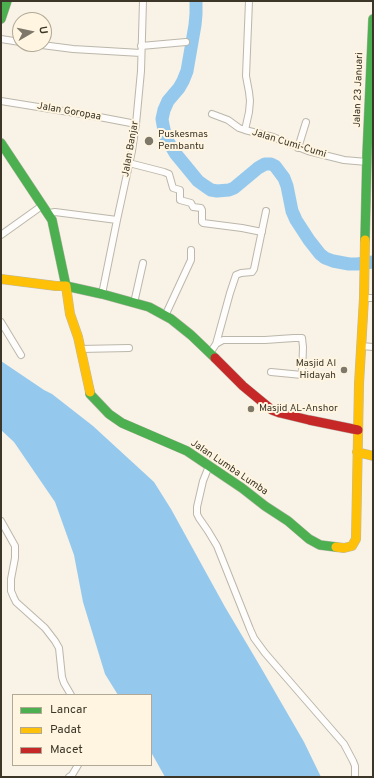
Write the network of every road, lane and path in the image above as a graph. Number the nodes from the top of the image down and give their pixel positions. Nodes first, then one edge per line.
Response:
1 (7, 1) edge
2 (143, 1) edge
3 (249, 1) edge
4 (1, 19) edge
5 (373, 19) edge
6 (1, 40) edge
7 (12, 41) edge
8 (186, 42) dead end
9 (52, 46) edge
10 (141, 46) junction
11 (141, 53) junction
12 (371, 99) edge
13 (1, 101) edge
14 (212, 114) dead end
15 (306, 122) dead end
16 (136, 124) junction
17 (245, 130) junction
18 (1, 144) edge
19 (298, 148) junction
20 (369, 157) edge
21 (129, 163) junction
22 (43, 206) junction
23 (266, 211) dead end
24 (49, 214) junction
25 (117, 220) junction
26 (262, 232) junction
27 (1, 235) edge
28 (191, 250) dead end
29 (142, 263) dead end
30 (1, 279) edge
31 (66, 286) junction
32 (102, 294) junction
33 (368, 298) edge
34 (134, 303) junction
35 (165, 316) junction
36 (1, 322) edge
37 (216, 344) junction
38 (361, 346) junction
39 (373, 347) edge
40 (129, 348) dead end
41 (80, 349) junction
42 (210, 353) junction
43 (21, 355) dead end
44 (271, 372) dead end
45 (358, 430) junction
46 (357, 452) junction
47 (373, 456) edge
48 (209, 466) junction
49 (1, 521) edge
50 (70, 694) edge
51 (77, 766) edge
52 (69, 777) edge
53 (355, 777) edge

1 - 4 main road
2 - 10 street, Jalan Banjar
3 - 17 street, Jalan Cumi-Cumi
5 - 12 main road, Jalan 23 Januari
6 - 7 street
8 - 10 street
9 - 11 street
10 - 11 street, Jalan Banjar
11 - 16 street, Jalan Banjar
12 - 20 main road, Jalan 23 Januari
13 - 16 street, Jalan Goropaa
14 - 17 street
15 - 19 street
16 - 21 street, Jalan Banjar
17 - 19 street, Jalan Cumi-Cumi
18 - 22 main road
19 - 20 street, Jalan Cumi-Cumi
20 - 33 main road, Jalan 23 Januari
21 - 25 street, Jalan Banjar
21 - 26 street
22 - 24 main road
22 - 27 street
23 - 26 street
24 - 25 street
24 - 31 main road, Jalan Lumba Lumba
25 - 32 street, Jalan Banjar
26 - 37 street
28 - 35 street
29 - 34 street
30 - 31 main road
31 - 32 main road
31 - 41 main road, Jalan Lumba Lumba
32 - 34 main road
33 - 38 main road, Jalan Lumba Lumba
34 - 35 main road
35 - 42 main road
36 - 43 street
37 - 42 street
37 - 44 street
38 - 39 street
38 - 45 main road, Jalan Lumba Lumba
40 - 41 street
41 - 48 main road, Jalan Lumba Lumba
42 - 45 main road
45 - 46 main road, Jalan Lumba Lumba
46 - 47 main road
46 - 48 main road, Jalan Lumba Lumba
48 - 53 street
49 - 50 street
51 - 52 street

